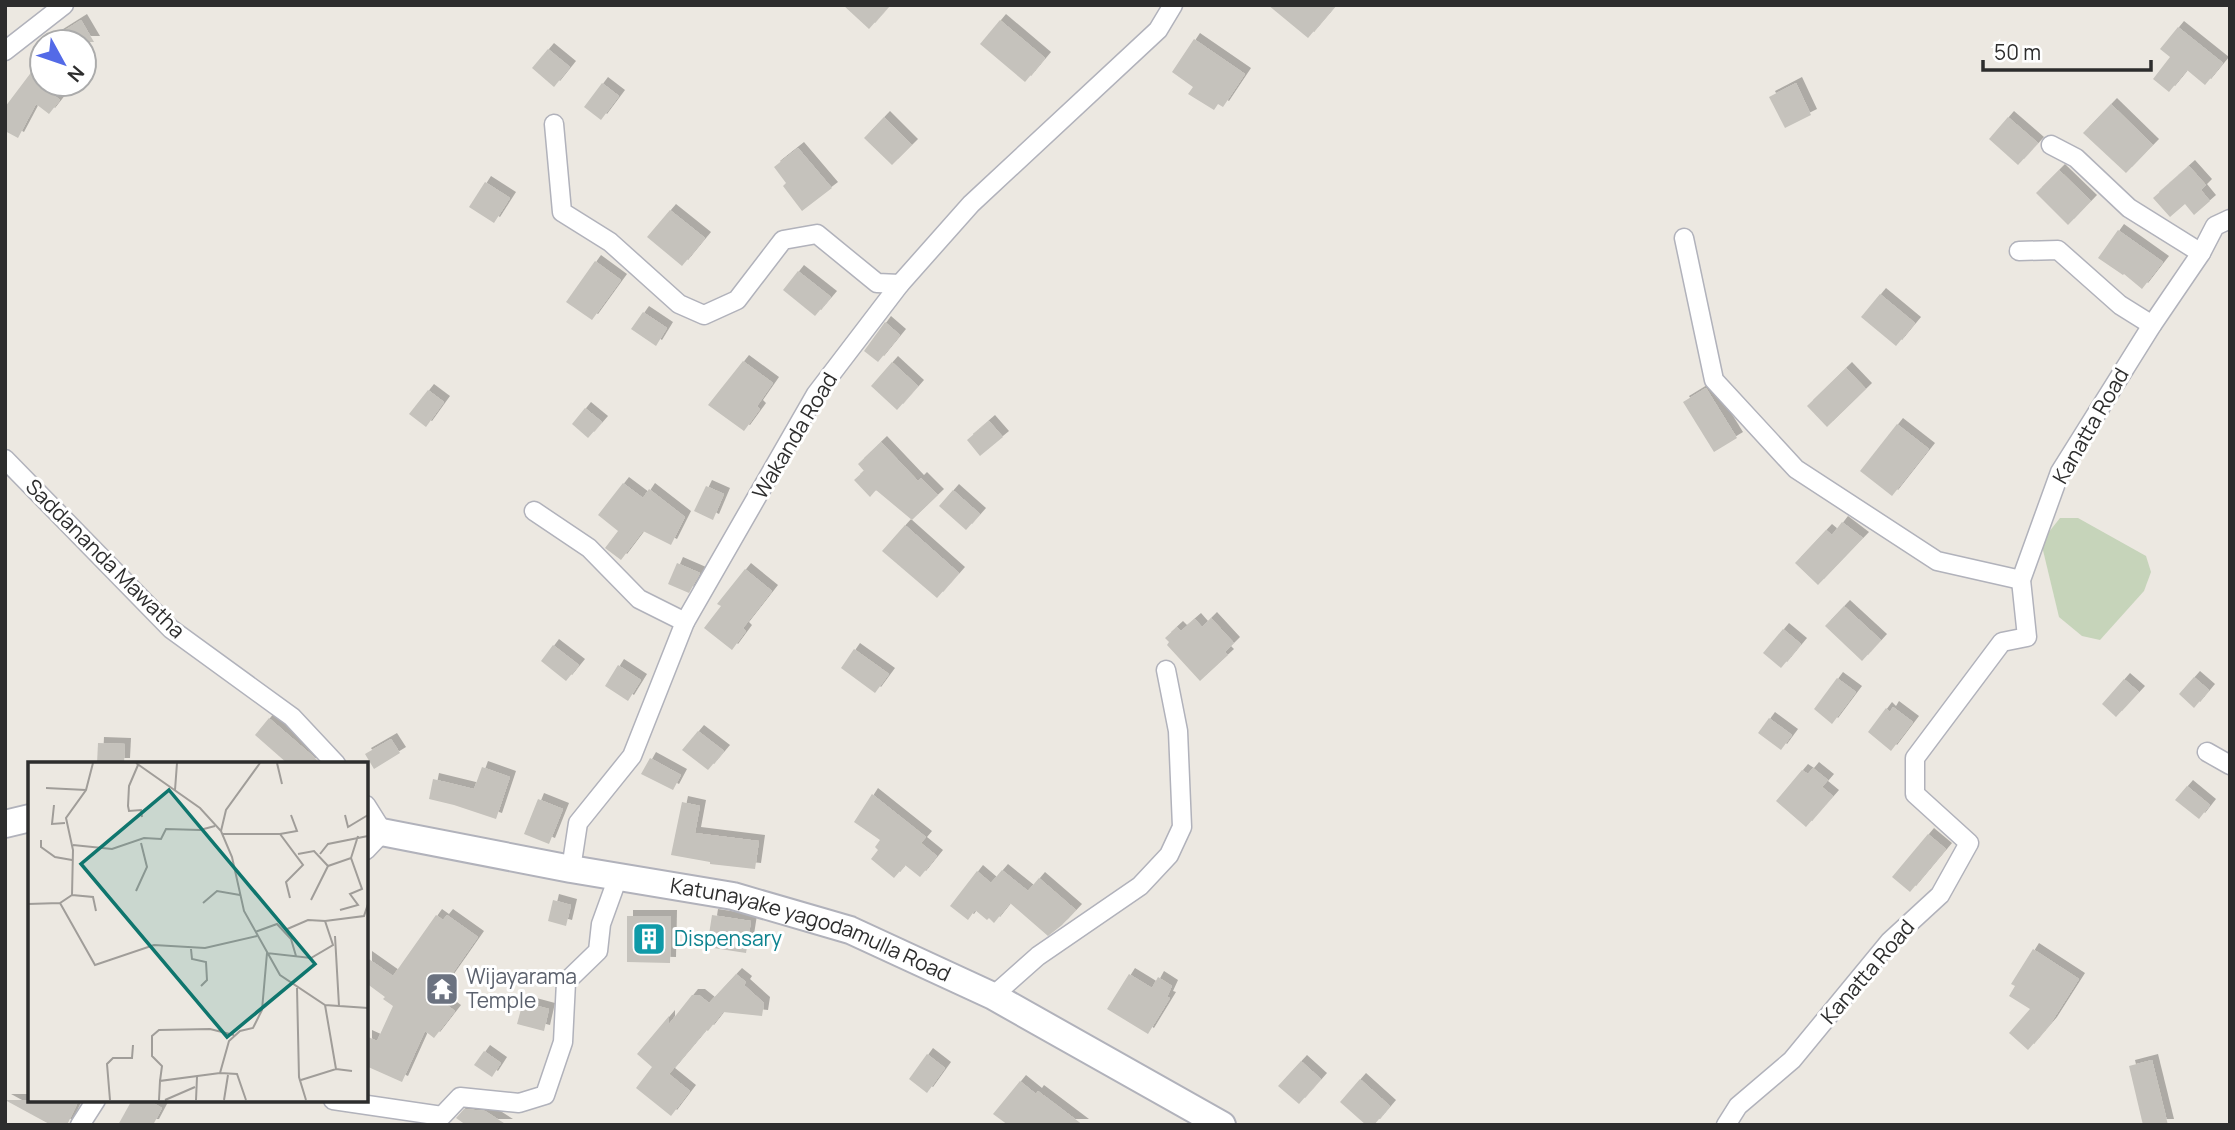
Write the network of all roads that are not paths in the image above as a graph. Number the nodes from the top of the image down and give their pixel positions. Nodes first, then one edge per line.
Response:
1 (64, 5) edge
2 (1172, 5) edge
3 (5, 51) edge
4 (554, 124) dead end
5 (2051, 145) dead end
6 (2230, 219) edge
7 (1684, 238) dead end
8 (2019, 251) dead end
9 (2201, 253) junction
10 (900, 284) junction
11 (2152, 325) junction
12 (5, 459) edge
13 (534, 511) dead end
14 (2021, 580) junction
15 (685, 622) junction
16 (1166, 670) dead end
17 (2207, 751) dead end
18 (334, 762) edge
19 (2230, 765) edge
20 (28, 818) edge
21 (368, 818) edge
22 (5, 824) edge
23 (371, 837) edge
24 (570, 869) junction
25 (618, 877) junction
26 (993, 996) junction
27 (95, 1102) edge
28 (346, 1102) edge
29 (443, 1117) edge
30 (1217, 1124) edge
31 (80, 1125) edge
32 (1726, 1125) edge

1 - 3 street
2 - 10 street, Wakanda Road
4 - 10 street
5 - 9 street
6 - 9 street, Kanatta Road
7 - 14 street
8 - 11 street
9 - 11 street, Kanatta Road
10 - 15 street, Wakanda Road
11 - 14 street, Kanatta Road
12 - 18 street, Saddananda Mawatha
13 - 15 street
14 - 32 street, Kanatta Road
15 - 24 street, Wakanda Road
16 - 26 street
17 - 19 street
20 - 22 main road
21 - 23 street
23 - 24 main road, Katunayake yagodamulla Road
24 - 25 main road, Katunayake yagodamulla Road
25 - 26 main road, Katunayake yagodamulla Road
25 - 29 street
26 - 30 main road, Katunayake yagodamulla Road
27 - 31 street
28 - 29 street

